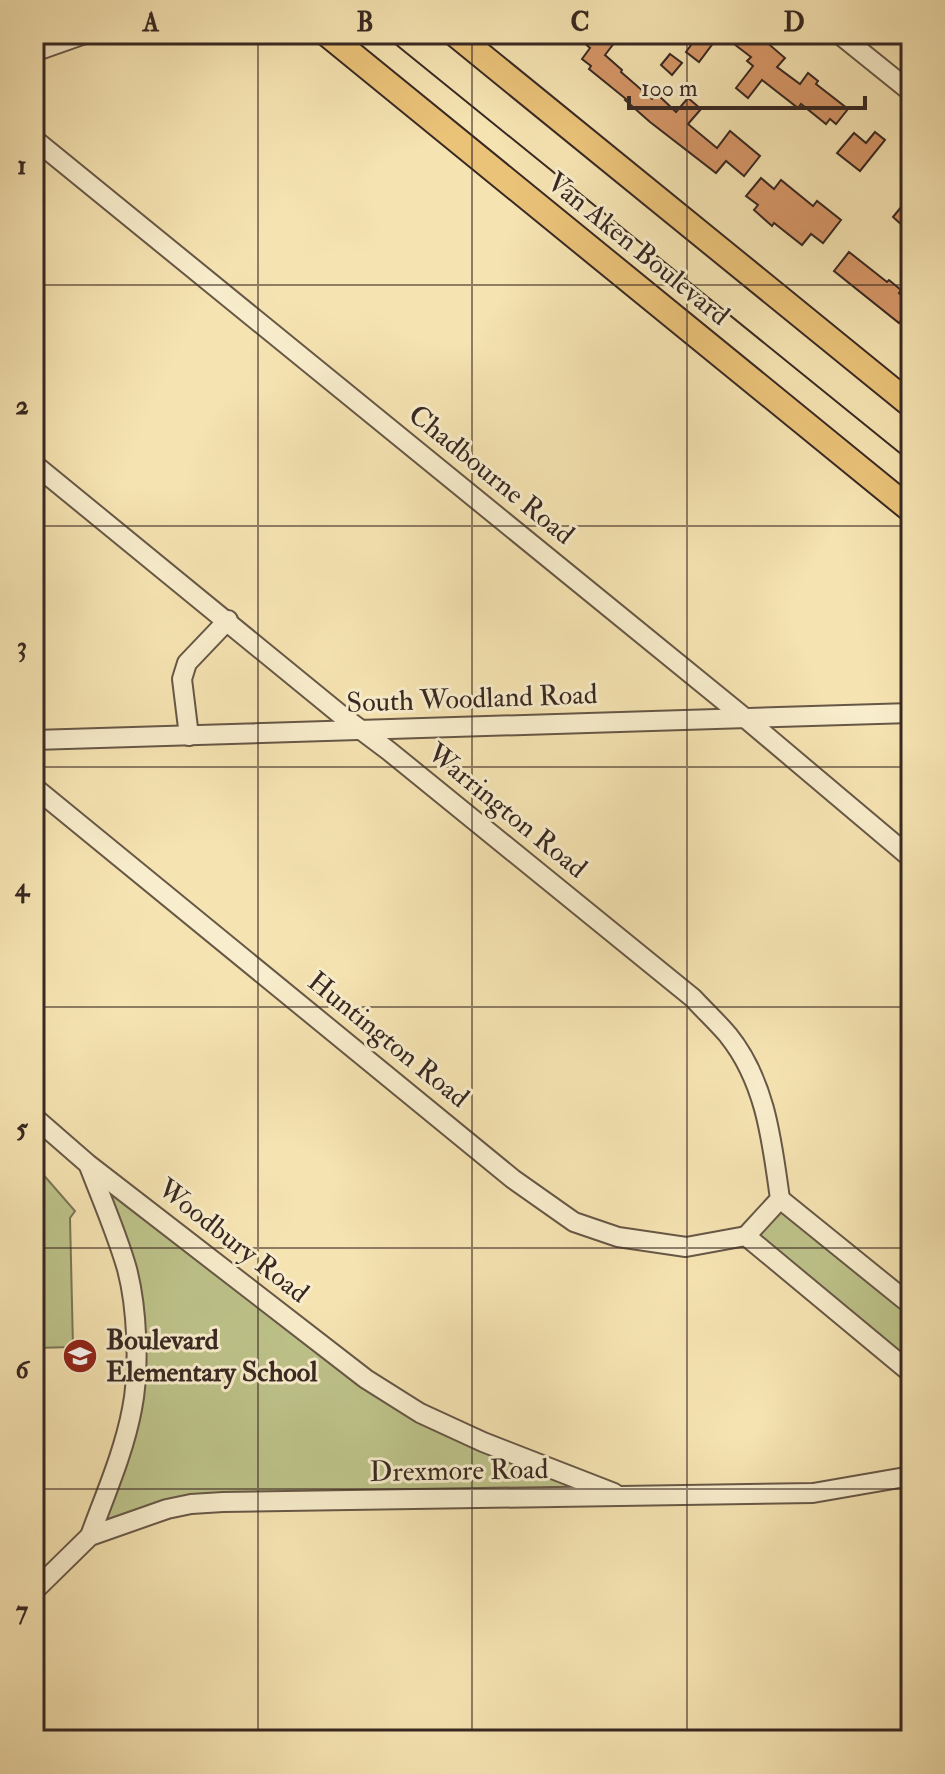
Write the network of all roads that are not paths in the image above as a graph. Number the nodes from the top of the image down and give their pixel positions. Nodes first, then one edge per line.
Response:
1 (85, 34) edge
2 (327, 34) edge
3 (455, 34) edge
4 (839, 34) edge
5 (34, 52) edge
6 (911, 92) edge
7 (34, 139) edge
8 (911, 405) edge
9 (34, 464) edge
10 (911, 510) edge
11 (228, 620) junction
12 (911, 713) edge
13 (745, 718) junction
14 (364, 731) junction
15 (189, 736) junction
16 (34, 740) edge
17 (34, 787) edge
18 (911, 858) edge
19 (34, 1117) edge
20 (88, 1164) junction
21 (780, 1199) junction
22 (746, 1236) junction
23 (911, 1305) edge
24 (911, 1373) edge
25 (911, 1476) edge
26 (624, 1497) junction
27 (90, 1536) junction
28 (34, 1591) edge

1 - 5 street
2 - 10 main road, Van Aken Boulevard
3 - 8 main road, Van Aken Boulevard
4 - 6 street
7 - 13 street, Chadbourne Road
9 - 11 street, Warrington Road
11 - 14 street, Warrington Road
11 - 15 street
12 - 13 street, South Woodland Road
13 - 14 street, South Woodland Road
13 - 18 street, Chadbourne Road
14 - 15 street, South Woodland Road
14 - 21 street, Warrington Road
15 - 16 street, South Woodland Road
17 - 22 street, Huntington Road
19 - 20 street, Woodbury Road
20 - 26 street, Woodbury Road
20 - 27 street
21 - 22 street
21 - 23 street
22 - 24 street
25 - 26 street, Drexmore Road
26 - 27 street, Drexmore Road
27 - 28 street, Drexmore Road

